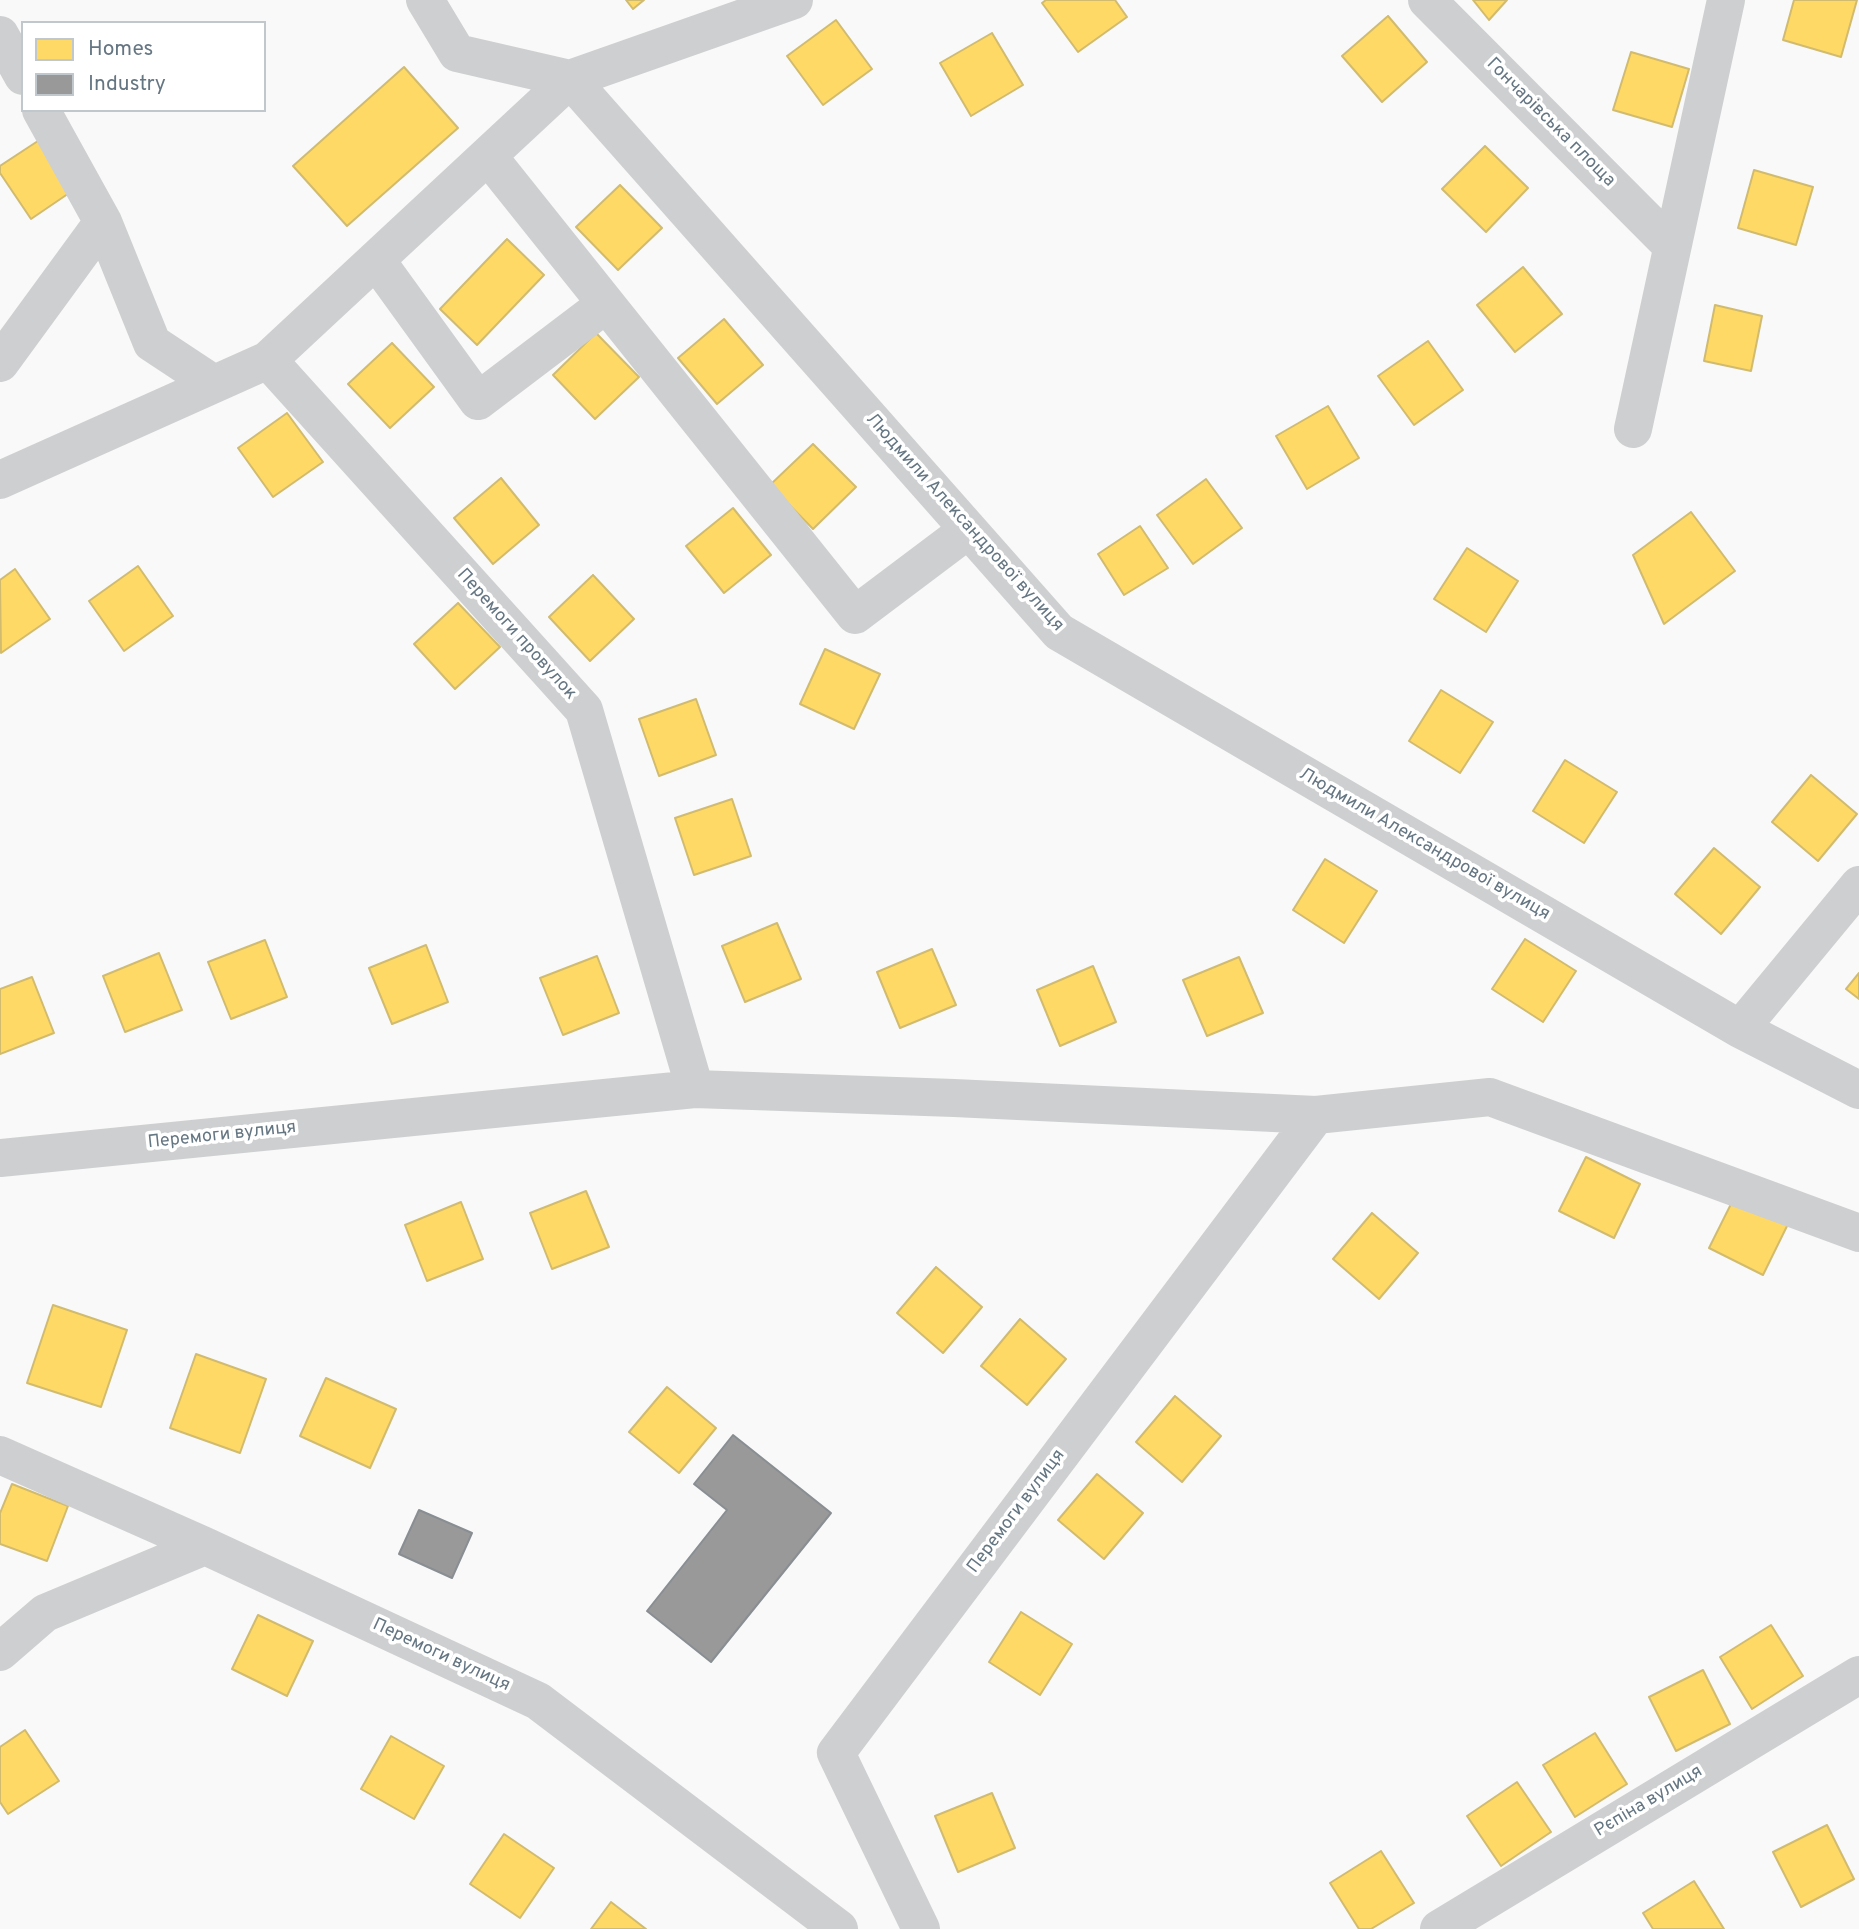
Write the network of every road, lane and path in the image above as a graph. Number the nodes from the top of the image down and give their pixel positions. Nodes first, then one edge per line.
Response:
1 (425, 0) edge
2 (794, 0) edge
3 (1427, 0) edge
4 (1726, 0) edge
5 (0, 35) edge
6 (21, 72) edge
7 (570, 79) junction
8 (42, 112) edge
9 (488, 156) junction
10 (103, 222) junction
11 (1672, 246) junction
12 (376, 260) junction
13 (606, 304) junction
14 (268, 360) junction
15 (0, 363) edge
16 (214, 384) junction
17 (1633, 429) dead end
18 (0, 480) edge
19 (968, 530) junction
20 (1859, 885) edge
21 (1740, 1029) junction
22 (695, 1089) junction
23 (1859, 1090) edge
24 (1316, 1115) junction
25 (0, 1158) edge
26 (1859, 1233) edge
27 (0, 1455) edge
28 (205, 1546) junction
29 (0, 1652) edge
30 (1859, 1675) edge
31 (839, 1929) edge
32 (921, 1929) edge
33 (1439, 1929) edge

1 - 7 street
2 - 7 street
3 - 11 street, Гончарівська площа
4 - 11 street
5 - 6 street
7 - 9 street
7 - 19 street, Людмили Александрової вулиця
8 - 10 street
9 - 12 street
9 - 13 street
10 - 15 street
10 - 16 street
11 - 17 street
12 - 13 street
12 - 14 street
13 - 19 street
14 - 16 street
14 - 22 street, Перемоги провулок
16 - 18 street
19 - 21 street, Людмили Александрової вулиця
20 - 21 street
21 - 23 street, Людмили Александрової вулиця
22 - 24 street, Перемоги вулиця
22 - 25 street, Перемоги вулиця
24 - 26 street
24 - 32 street, Перемоги вулиця
27 - 28 street, Перемоги вулиця
28 - 29 street
28 - 31 street, Перемоги вулиця
30 - 33 street, Рєпіна вулиця

